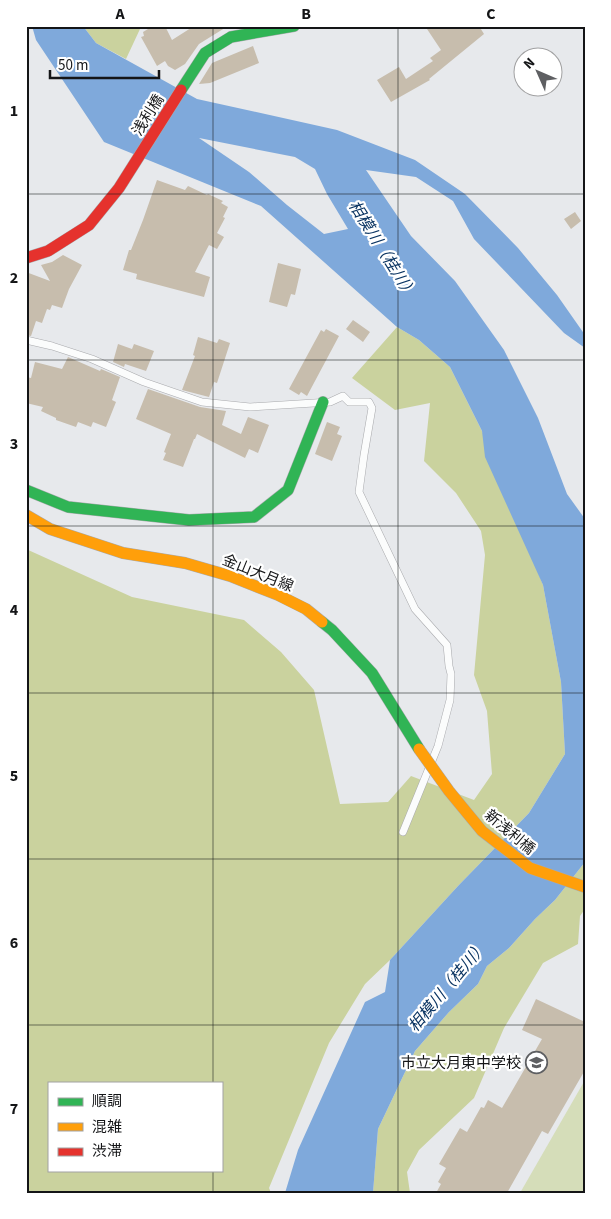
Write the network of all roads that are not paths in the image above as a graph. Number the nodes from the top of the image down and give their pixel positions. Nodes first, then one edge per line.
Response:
1 (294, 26) edge
2 (26, 258) edge
3 (26, 340) edge
4 (323, 402) junction
5 (26, 490) edge
6 (26, 515) edge
7 (420, 749) joint
8 (403, 832) dead end
9 (585, 887) edge

1 - 2 street, 浅利橋
3 - 4 lane
4 - 5 street
4 - 8 lane
6 - 7 street, 金山大月線
7 - 9 street, 新浅利橋, bridge

